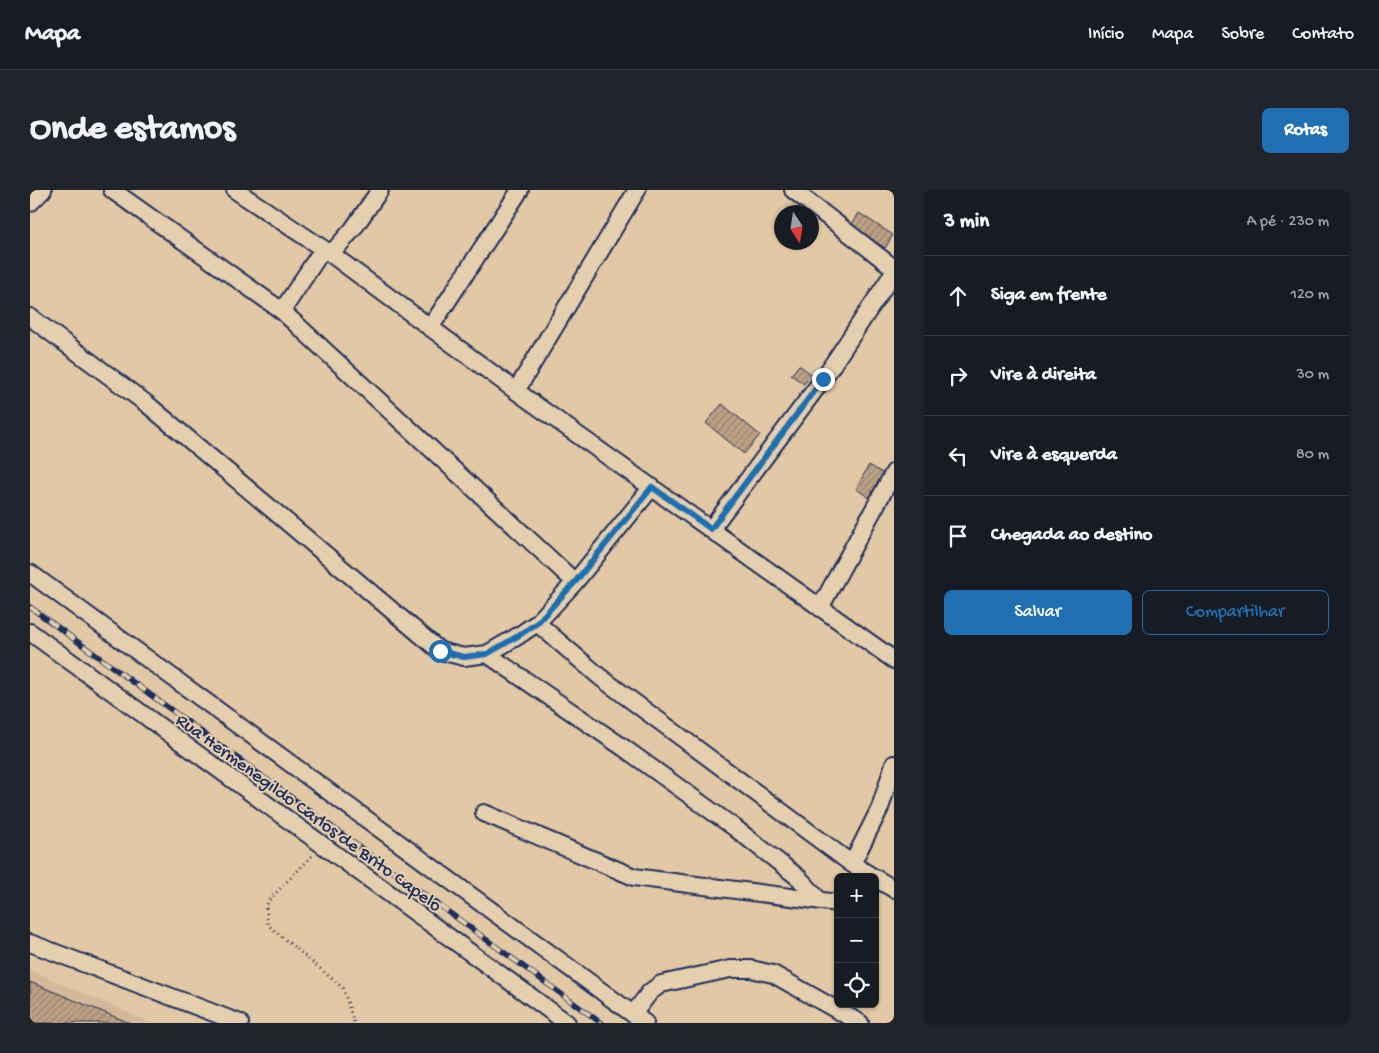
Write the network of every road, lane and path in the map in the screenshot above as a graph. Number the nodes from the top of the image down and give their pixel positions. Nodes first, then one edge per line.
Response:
1 (43, 190) edge
2 (112, 190) edge
3 (380, 190) edge
4 (520, 190) edge
5 (637, 190) edge
6 (793, 190) edge
7 (243, 192) edge
8 (30, 203) edge
9 (327, 251) junction
10 (894, 268) edge
11 (894, 272) edge
12 (282, 311) junction
13 (30, 317) edge
14 (430, 328) junction
15 (516, 391) junction
16 (894, 472) edge
17 (652, 487) junction
18 (711, 529) junction
19 (30, 573) edge
20 (575, 582) junction
21 (820, 608) junction
22 (537, 623) junction
23 (30, 632) edge
24 (487, 654) junction
25 (894, 660) edge
26 (894, 764) edge
27 (484, 813) dead end
28 (322, 845) junction
29 (852, 864) junction
30 (866, 873) edge
31 (879, 881) edge
32 (894, 889) edge
33 (820, 901) junction
34 (834, 903) edge
35 (30, 942) edge
36 (639, 1018) edge
37 (240, 1023) edge
38 (354, 1023) edge
39 (567, 1023) edge
40 (860, 1023) edge

1 - 8 street
2 - 12 street
3 - 9 street
4 - 14 street
5 - 15 street
6 - 10 street
7 - 9 street
9 - 12 street
9 - 14 street
11 - 18 street
12 - 20 street
13 - 24 street
14 - 15 street
15 - 17 street
16 - 21 street
17 - 18 street
17 - 20 street
18 - 21 street
19 - 36 street
20 - 22 street
21 - 25 street
22 - 24 street
22 - 29 street
23 - 28 street, Rua Hermenegildo Carlos de Brito Capelo
24 - 33 street
26 - 29 street
27 - 33 street
28 - 38 path
28 - 39 street, Rua Hermenegildo Carlos de Brito Capelo
29 - 30 street
31 - 32 street
33 - 34 street
35 - 37 street
36 - 40 street

